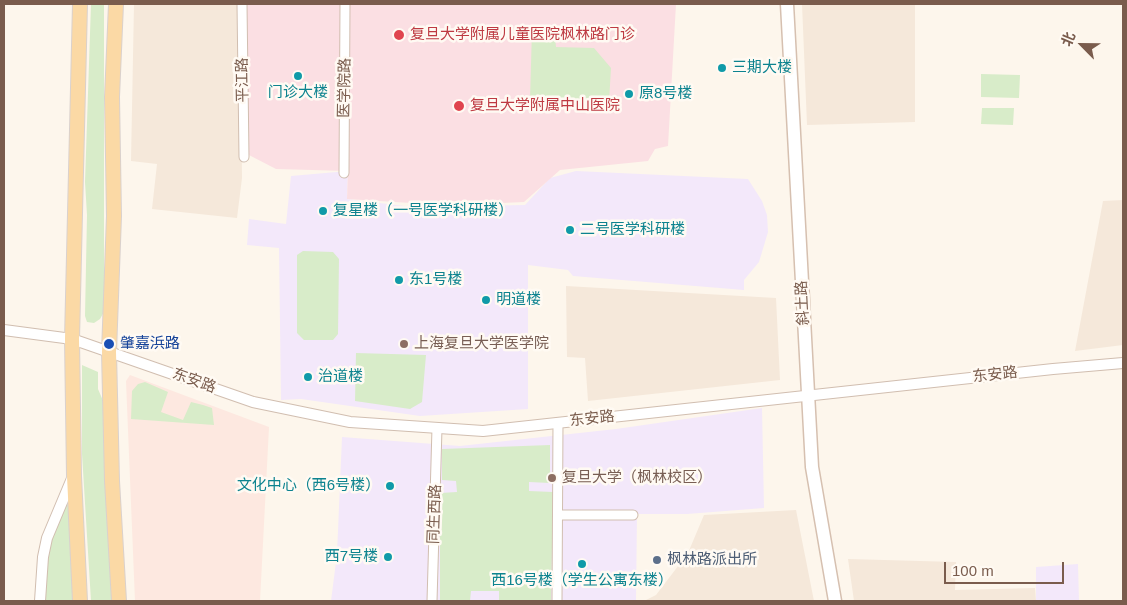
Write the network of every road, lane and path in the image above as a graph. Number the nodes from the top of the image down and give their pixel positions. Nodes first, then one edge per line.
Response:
1 (80, 4) edge
2 (116, 4) edge
3 (242, 4) edge
4 (346, 4) edge
5 (787, 4) edge
6 (244, 156) dead end
7 (344, 173) dead end
8 (4, 330) edge
9 (72, 340) junction
10 (109, 352) junction
11 (1123, 364) edge
12 (808, 396) junction
13 (558, 423) junction
14 (437, 428) junction
15 (74, 476) junction
16 (633, 515) dead end
17 (558, 516) junction
18 (40, 601) edge
19 (80, 601) edge
20 (119, 601) edge
21 (432, 601) edge
22 (557, 601) edge
23 (835, 601) edge

1 - 9 main road
2 - 10 main road
3 - 6 street, 平江路
4 - 7 street, 医学院路
5 - 12 main road, 斜土路
8 - 9 street, 东安路
9 - 10 street, 东安路
9 - 15 main road
10 - 14 street, 东安路
10 - 20 main road
11 - 12 street, 东安路
12 - 13 street, 东安路
12 - 23 main road, 斜土路
13 - 14 street, 东安路
13 - 17 street
14 - 21 street, 同生西路
15 - 18 street
15 - 19 main road
16 - 17 street
17 - 22 street

